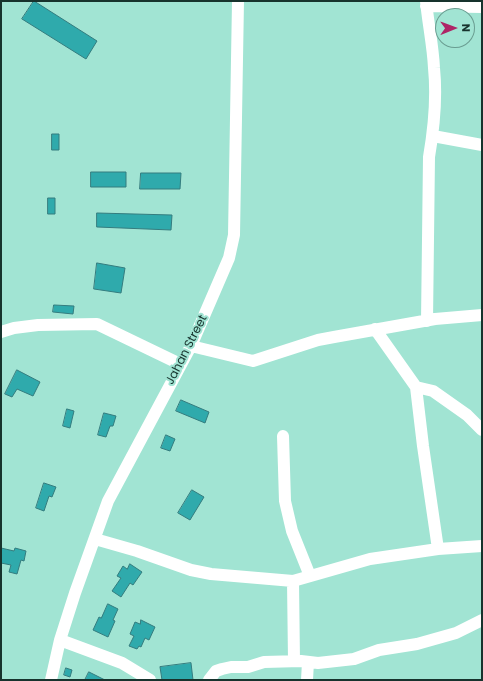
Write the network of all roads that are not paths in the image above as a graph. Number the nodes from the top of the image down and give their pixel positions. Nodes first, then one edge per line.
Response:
1 (238, 1) edge
2 (426, 3) edge
3 (482, 7) edge
4 (433, 136) junction
5 (482, 145) edge
6 (482, 315) edge
7 (427, 321) junction
8 (375, 329) junction
9 (1, 332) edge
10 (191, 346) junction
11 (180, 364) junction
12 (416, 387) junction
13 (482, 430) edge
14 (283, 436) dead end
15 (95, 540) junction
16 (482, 546) edge
17 (438, 549) junction
18 (310, 576) junction
19 (293, 581) junction
20 (482, 620) edge
21 (60, 640) junction
22 (294, 661) junction
23 (308, 662) junction
24 (51, 680) edge
25 (150, 680) edge
26 (209, 680) edge
27 (307, 680) edge

1 - 10 street, Jahan Street
2 - 3 street
2 - 4 street
4 - 5 street
4 - 7 street
6 - 7 street
7 - 8 street
8 - 10 street
8 - 12 street
9 - 11 street
10 - 11 street, Jahan Street
11 - 15 street, Jahan Street
12 - 13 street
12 - 17 street
14 - 18 street
15 - 19 street
15 - 21 street, Jahan Street
16 - 17 street
17 - 18 street
18 - 19 street
19 - 22 street
20 - 23 street
21 - 24 street, Jahan Street
21 - 25 street
22 - 23 street
22 - 26 street
23 - 27 street

